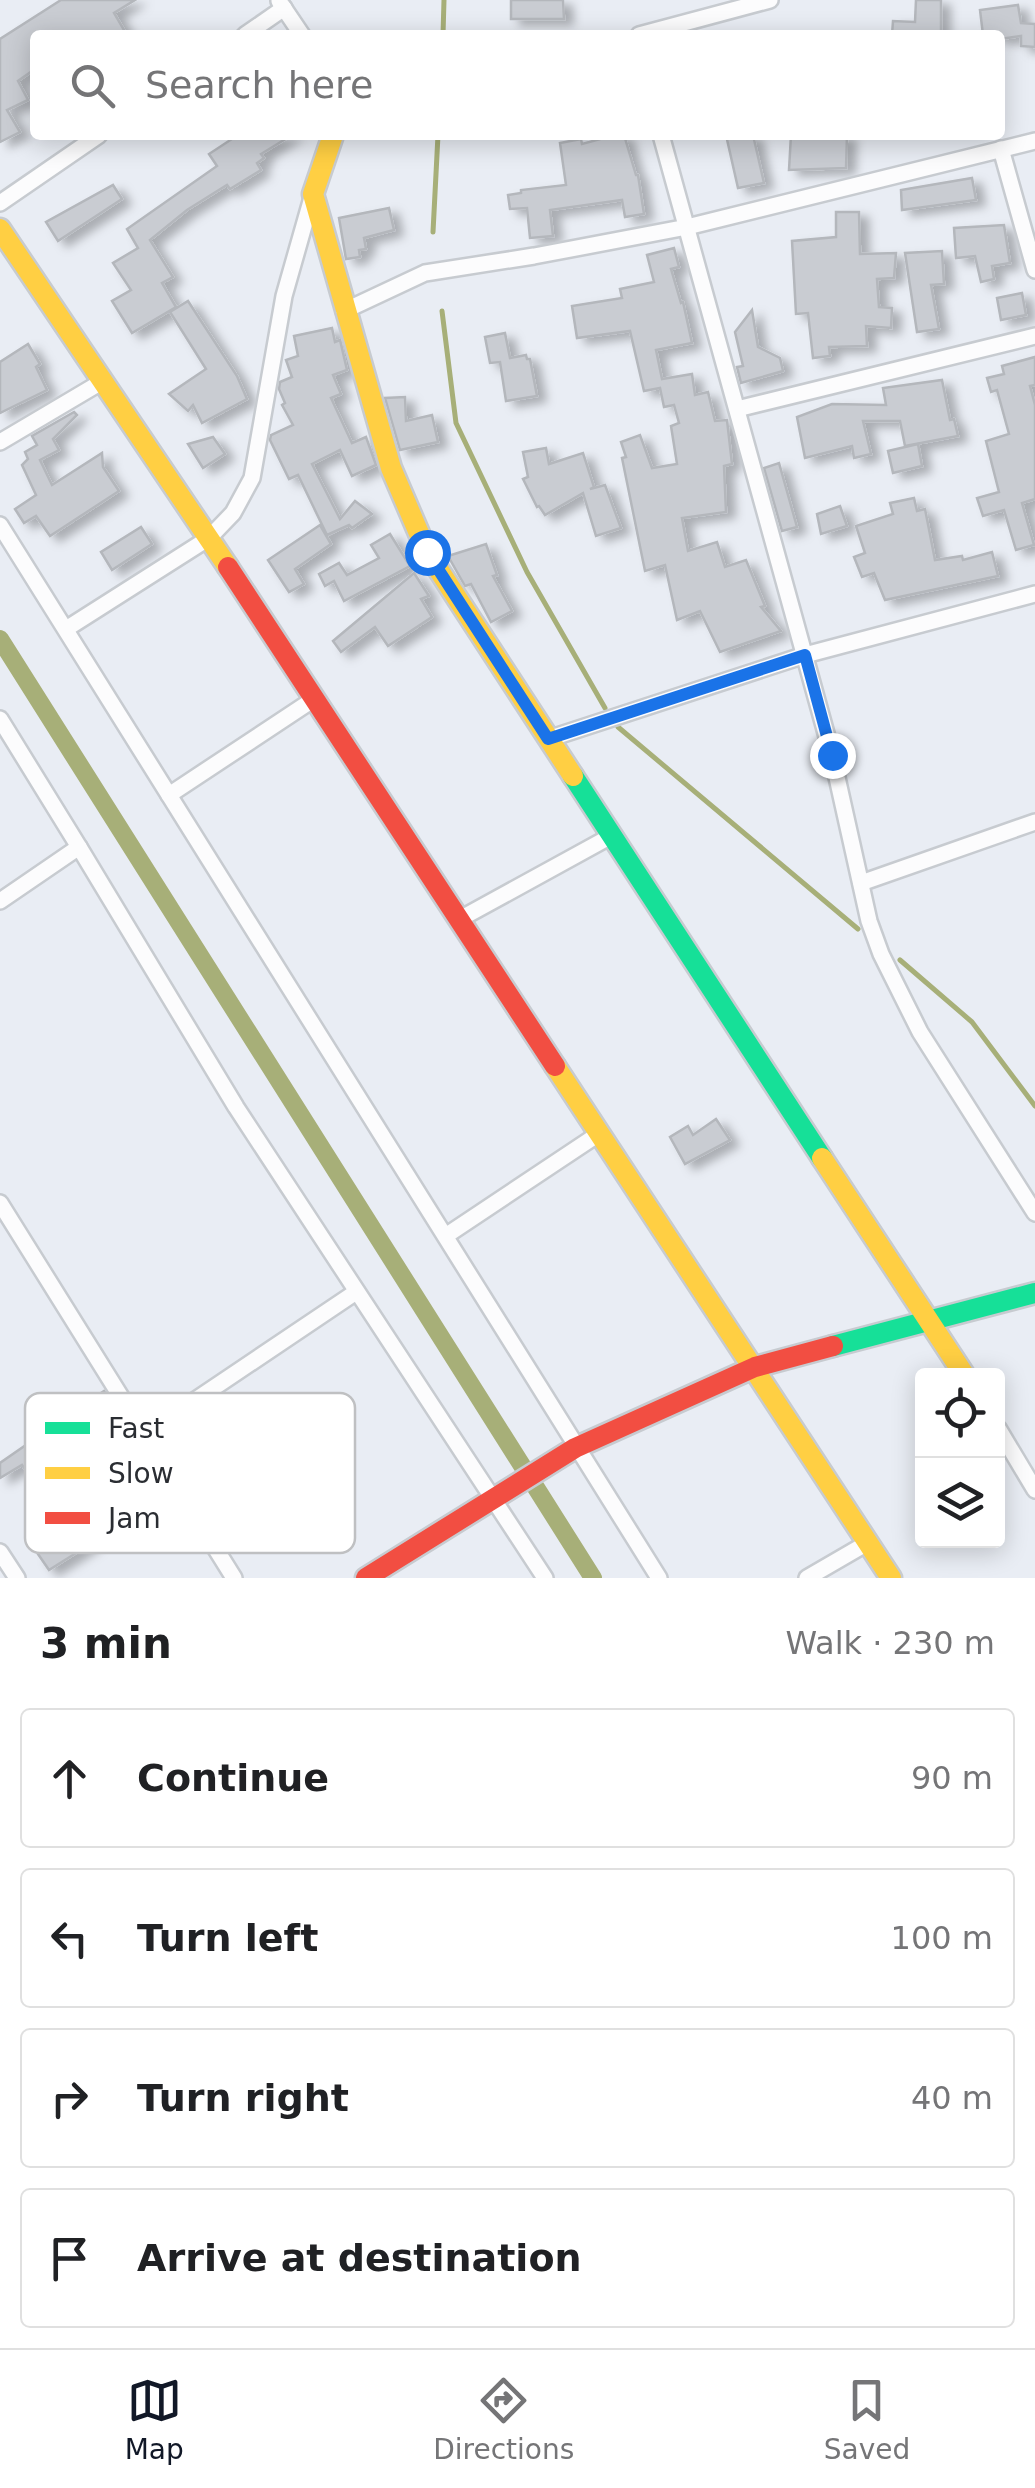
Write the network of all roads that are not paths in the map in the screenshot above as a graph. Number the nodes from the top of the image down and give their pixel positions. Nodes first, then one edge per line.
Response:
1 (770, 0) edge
2 (281, 4) edge
3 (250, 30) edge
4 (299, 30) edge
5 (658, 30) edge
6 (92, 140) edge
7 (330, 140) edge
8 (662, 140) edge
9 (1035, 140) edge
10 (1001, 149) junction
11 (313, 194) junction
12 (0, 203) edge
13 (687, 227) junction
14 (0, 229) edge
15 (1035, 270) edge
16 (344, 312) junction
17 (1035, 336) edge
18 (103, 381) junction
19 (737, 409) junction
20 (0, 442) edge
21 (0, 524) edge
22 (209, 538) junction
23 (1035, 594) edge
24 (66, 628) junction
25 (805, 655) junction
26 (314, 699) junction
27 (0, 719) edge
28 (548, 739) junction
29 (169, 794) junction
30 (1035, 822) edge
31 (612, 835) junction
32 (79, 848) junction
33 (861, 883) junction
34 (0, 901) edge
35 (458, 920) junction
36 (600, 1133) junction
37 (0, 1203) edge
38 (1035, 1213) edge
39 (447, 1235) junction
40 (356, 1292) junction
41 (1035, 1294) edge
42 (931, 1319) junction
43 (755, 1367) junction
44 (960, 1368) edge
45 (118, 1393) edge
46 (205, 1393) edge
47 (1005, 1440) edge
48 (566, 1453) junction
49 (1035, 1490) edge
50 (494, 1497) junction
51 (869, 1542) junction
52 (0, 1552) edge
53 (218, 1553) edge
54 (18, 1578) edge
55 (234, 1578) edge
56 (366, 1578) edge
57 (545, 1578) edge
58 (659, 1578) edge
59 (807, 1578) edge
60 (892, 1578) edge

1 - 5 street
2 - 3 street
2 - 4 street
6 - 12 street
7 - 11 street
8 - 13 street
9 - 10 street
10 - 13 street
10 - 15 street
11 - 16 street
11 - 22 street
13 - 16 street
13 - 19 street
14 - 18 street
16 - 28 street
17 - 19 street
18 - 20 street
18 - 22 street
19 - 25 street
21 - 24 street
22 - 24 street
22 - 26 street
23 - 25 street
24 - 29 street
25 - 28 street
25 - 33 street
26 - 29 street
26 - 35 street
27 - 32 street
28 - 31 street
29 - 39 street
30 - 33 street
31 - 35 street
31 - 42 street
32 - 34 street
32 - 40 street
33 - 38 street
35 - 36 street
36 - 39 street
36 - 43 street
37 - 45 street
39 - 48 street
40 - 46 street
40 - 50 street
41 - 42 street
42 - 43 street
42 - 44 street
43 - 48 street
43 - 51 street
47 - 49 street
48 - 50 street
48 - 58 street
50 - 56 street
50 - 57 street
51 - 59 street
51 - 60 street
52 - 54 street
53 - 55 street

